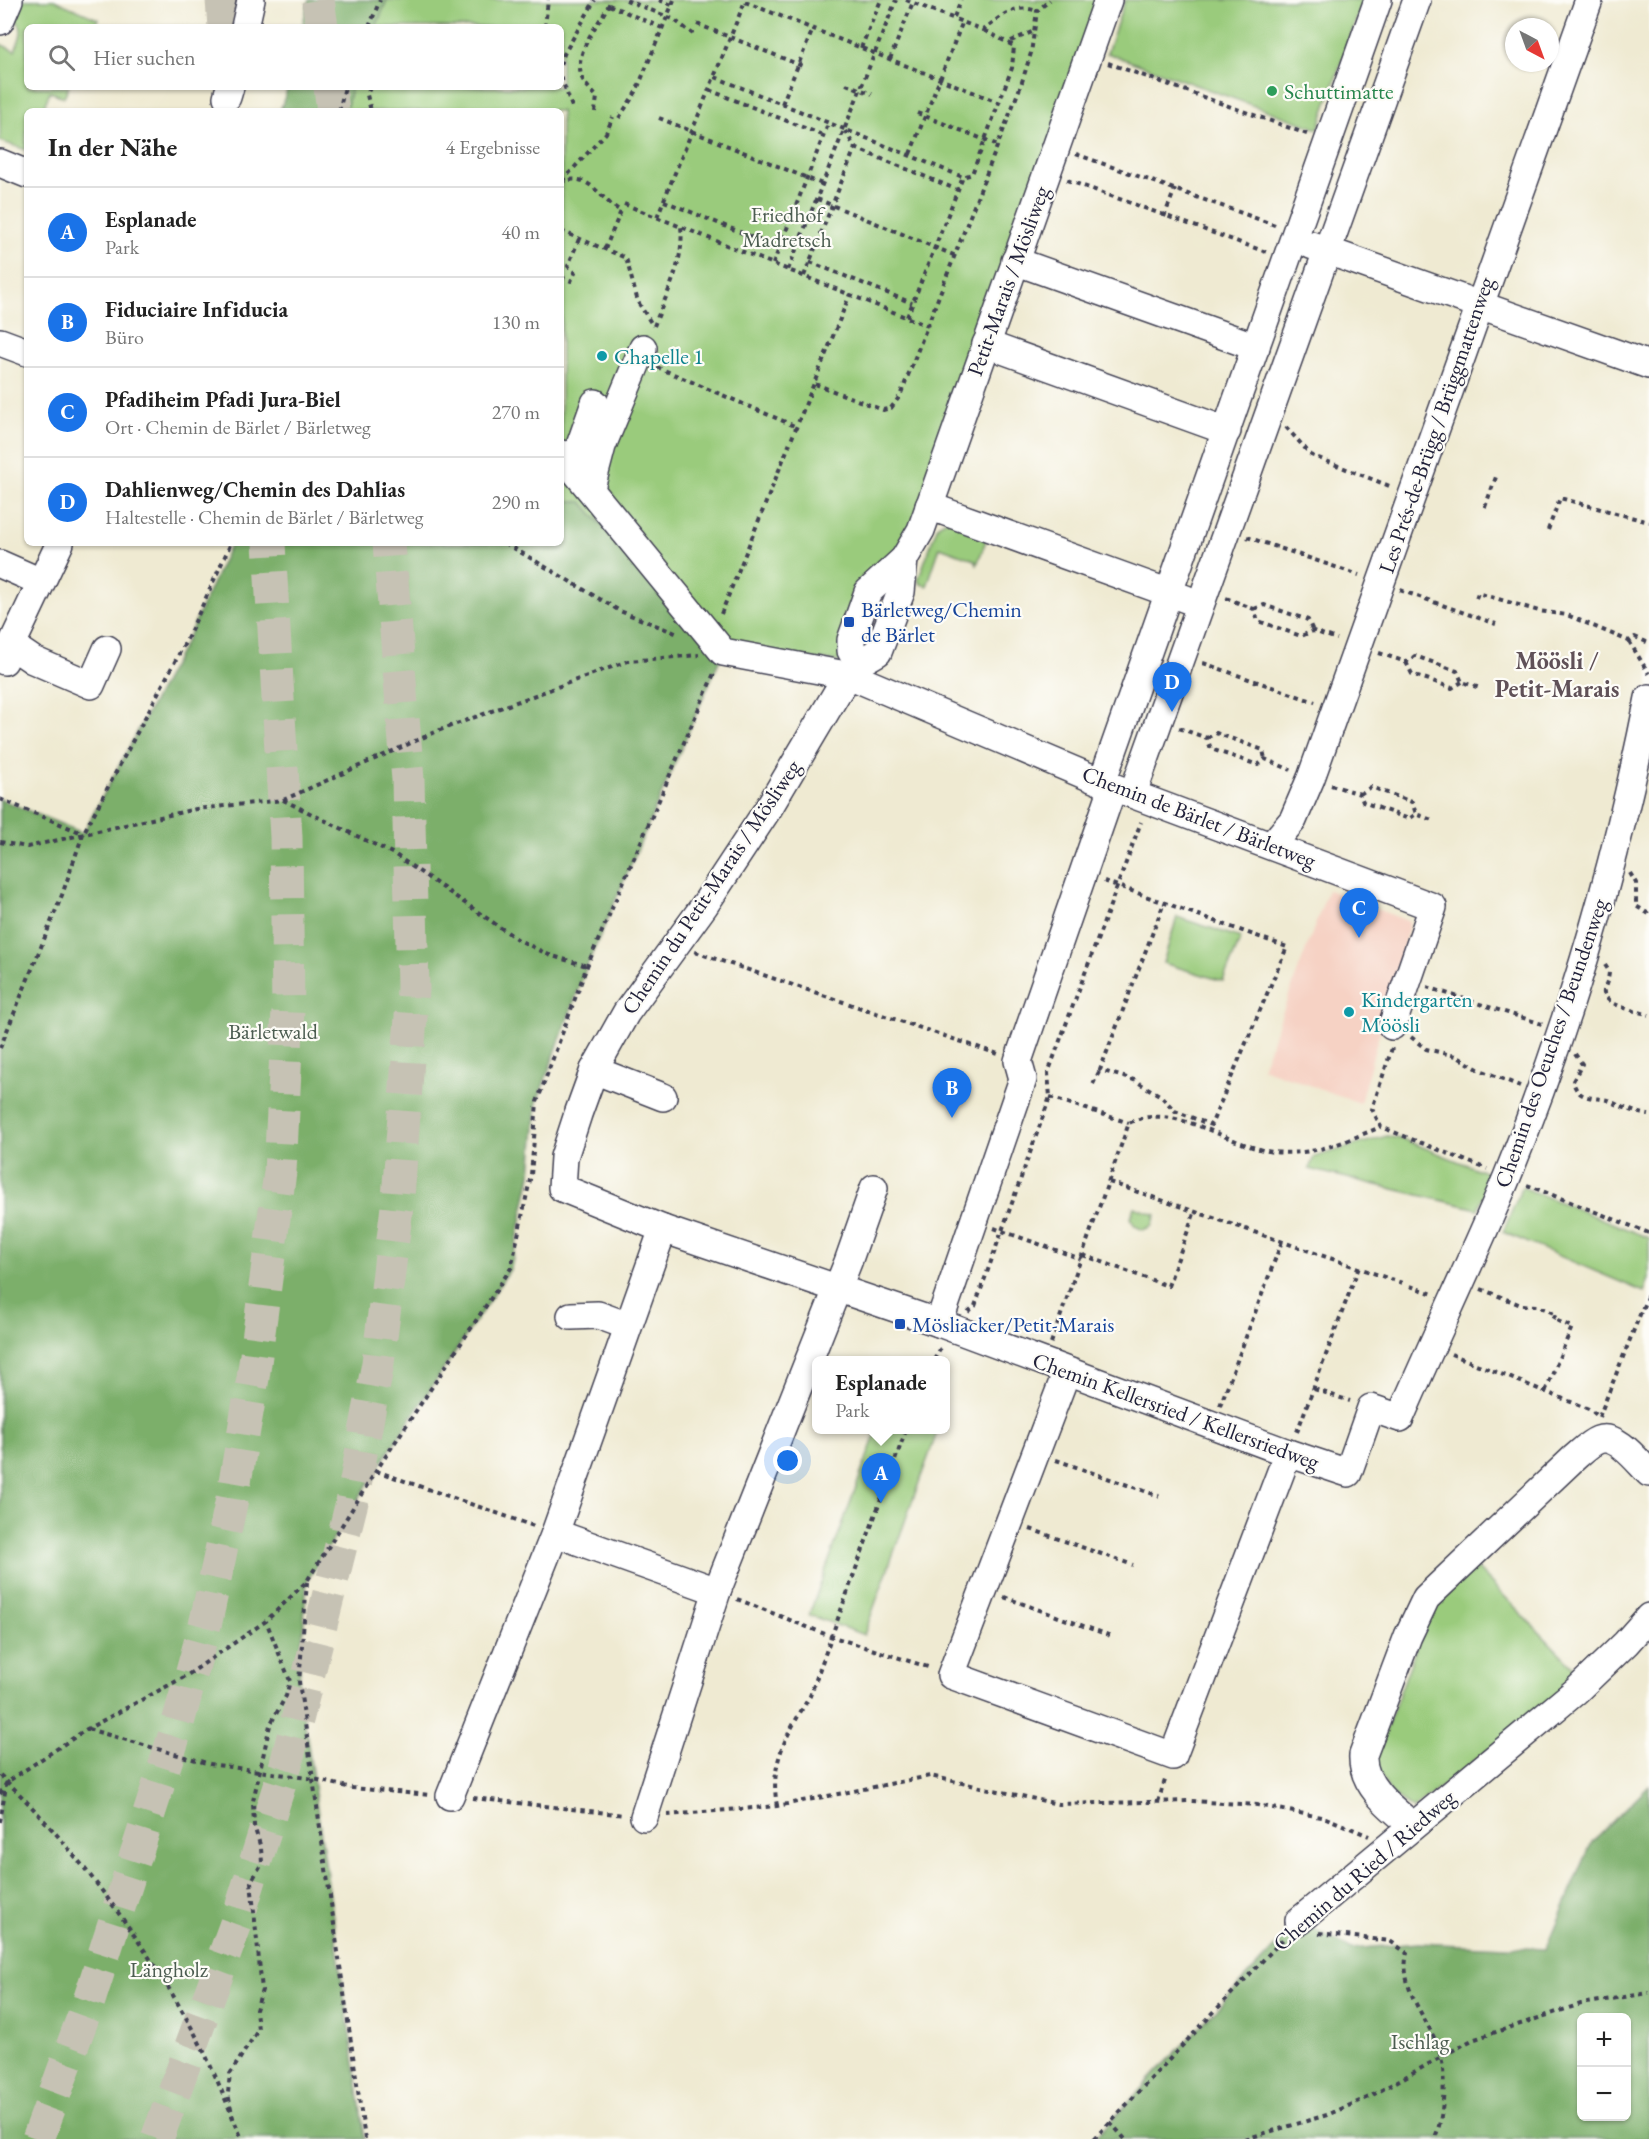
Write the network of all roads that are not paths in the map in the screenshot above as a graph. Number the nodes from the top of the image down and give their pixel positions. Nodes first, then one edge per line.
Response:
1 (9, 0) edge
2 (251, 0) edge
3 (1108, 0) edge
4 (1378, 0) edge
5 (1417, 0) edge
6 (1589, 0) edge
7 (0, 21) edge
8 (246, 24) edge
9 (0, 163) edge
10 (24, 173) edge
11 (1292, 244) junction
12 (1329, 250) junction
13 (1015, 261) junction
14 (1479, 304) junction
15 (0, 342) edge
16 (645, 344) road end
17 (986, 344) junction
18 (1256, 347) junction
19 (24, 350) edge
20 (1649, 365) edge
21 (595, 403) dead end
22 (1227, 431) junction
23 (567, 460) edge
24 (591, 488) junction
25 (929, 506) junction
26 (59, 546) edge
27 (0, 564) edge
28 (41, 582) junction
29 (1170, 593) junction
30 (1212, 601) junction
31 (107, 649) dead end
32 (855, 669) junction
33 (1649, 698) edge
34 (1116, 787) junction
35 (1272, 845) junction
36 (1398, 1033) road end
37 (594, 1070) junction
38 (663, 1097) dead end
39 (562, 1188) joint
40 (874, 1188) dead end
41 (663, 1229) junction
42 (835, 1290) junction
43 (571, 1316) dead end
44 (628, 1326) junction
45 (945, 1326) junction
46 (1055, 1367) junction
47 (1288, 1454) junction
48 (1348, 1473) joint
49 (1649, 1473) edge
50 (555, 1533) junction
51 (717, 1591) junction
52 (1649, 1617) edge
53 (450, 1796) road end
54 (644, 1817) road end
55 (1412, 1825) junction
56 (1305, 1916) road end

1 - 7 street
2 - 8 street
3 - 13 street, Petit-Marais / Mösliweg
4 - 11 street
5 - 12 street
6 - 14 street, Les Prés-de-Brügg / Brüggmattenweg
9 - 10 street
11 - 12 street
11 - 18 street
12 - 14 street
12 - 30 street
13 - 17 street, Petit-Marais / Mösliweg
13 - 18 street
14 - 20 street
14 - 35 street, Les Prés-de-Brügg / Brüggmattenweg
15 - 19 street
16 - 24 street
17 - 22 street
17 - 25 street, Petit-Marais / Mösliweg
18 - 22 street
21 - 23 street
22 - 29 street
23 - 24 street
24 - 32 street, Chemin de Bärlet / Bärletweg
25 - 29 street
25 - 32 street, Petit-Marais / Mösliweg
26 - 28 street
27 - 28 street
28 - 31 street
29 - 30 street
29 - 34 street
30 - 34 street
32 - 34 street, Chemin de Bärlet / Bärletweg
32 - 37 street, Chemin du Petit-Marais / Mösliweg
33 - 48 street, Chemin des Oeuches / Beundenweg
34 - 35 street, Chemin de Bärlet / Bärletweg
34 - 45 street
35 - 36 street, Chemin de Bärlet / Bärletweg
37 - 38 street
37 - 39 street, Chemin du Petit-Marais / Mösliweg
39 - 41 street, Chemin Kellersried / Kellersriedweg
40 - 42 street
41 - 42 street, Chemin Kellersried / Kellersriedweg
41 - 44 street
42 - 45 street, Chemin Kellersried / Kellersriedweg
42 - 51 street
43 - 44 street
44 - 50 street
45 - 46 street, Chemin Kellersried / Kellersriedweg
46 - 47 street, Chemin Kellersried / Kellersriedweg
46 - 47 street
47 - 48 street, Chemin Kellersried / Kellersriedweg
49 - 55 street
50 - 51 street
50 - 53 street
51 - 54 street
52 - 55 street, Chemin du Ried / Riedweg
55 - 56 street, Chemin du Ried / Riedweg

